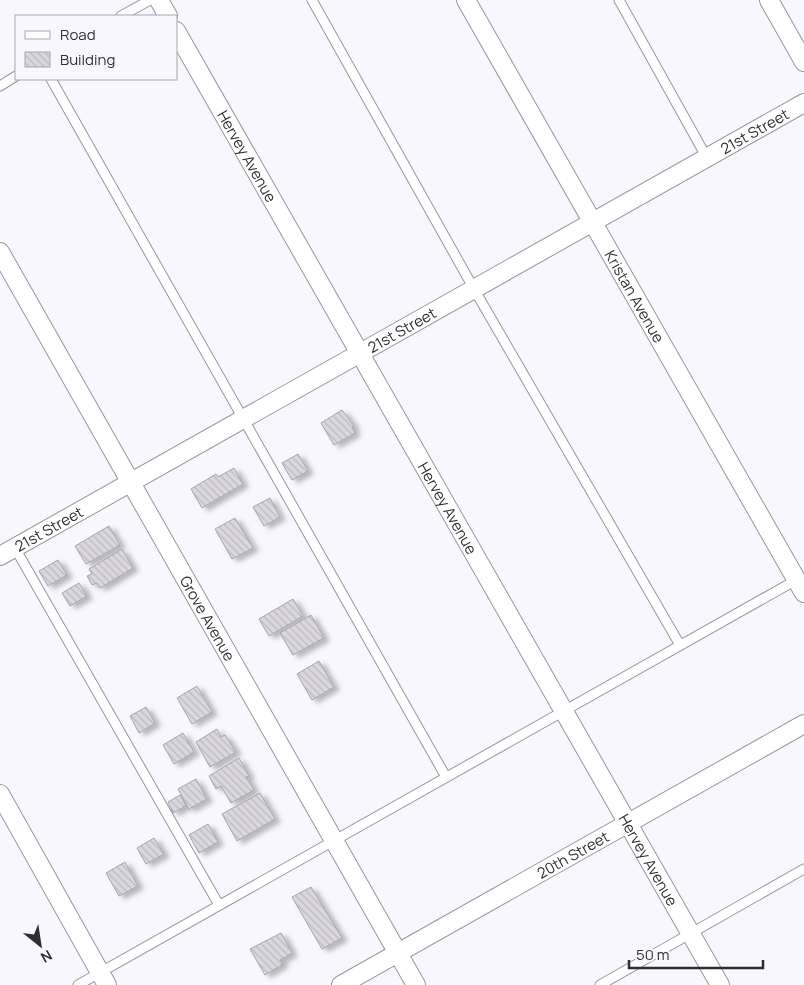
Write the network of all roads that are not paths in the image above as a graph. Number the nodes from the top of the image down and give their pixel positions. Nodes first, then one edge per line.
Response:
1 (150, 0) edge
2 (159, 0) edge
3 (312, 0) edge
4 (466, 0) edge
5 (619, 0) edge
6 (769, 0) edge
7 (124, 15) edge
8 (167, 15) edge
9 (178, 35) edge
10 (804, 62) edge
11 (15, 77) edge
12 (52, 80) edge
13 (0, 86) edge
14 (804, 103) edge
15 (707, 158) junction
16 (593, 222) junction
17 (0, 252) edge
18 (474, 289) junction
19 (359, 354) junction
20 (243, 419) junction
21 (131, 483) junction
22 (7, 552) edge
23 (801, 583) edge
24 (680, 645) junction
25 (563, 711) junction
26 (804, 724) edge
27 (446, 777) junction
28 (0, 794) edge
29 (628, 824) junction
30 (334, 840) junction
31 (804, 870) edge
32 (219, 905) junction
33 (690, 934) junction
34 (398, 953) junction
35 (103, 979) edge
36 (78, 985) edge
37 (341, 985) edge
38 (416, 985) edge
39 (600, 985) edge
40 (720, 985) edge

1 - 7 lane
2 - 8 street
3 - 18 lane
4 - 16 street, Kristan Avenue
5 - 15 lane
6 - 10 street
9 - 19 street, Hervey Avenue
11 - 13 lane
12 - 20 lane
14 - 15 street, 21st Street
15 - 16 street, 21st Street
16 - 18 street, 21st Street
16 - 23 street, Kristan Avenue
17 - 21 street, Grove Avenue
18 - 19 street, 21st Street
18 - 24 lane
19 - 20 street, 21st Street
19 - 25 street, Hervey Avenue
20 - 21 street, 21st Street
20 - 27 lane
21 - 22 street, 21st Street
21 - 30 street, Grove Avenue
22 - 32 lane
23 - 24 lane
24 - 25 lane
25 - 27 lane
25 - 29 street, Hervey Avenue
26 - 29 street, 20th Street
27 - 30 lane
28 - 35 street
29 - 33 street, Hervey Avenue
29 - 34 street, 20th Street
30 - 32 lane
30 - 34 street, Grove Avenue
31 - 33 lane
32 - 35 lane
33 - 39 lane
33 - 40 street, Hervey Avenue
34 - 37 street, 20th Street
34 - 38 street, Grove Avenue
35 - 36 lane

